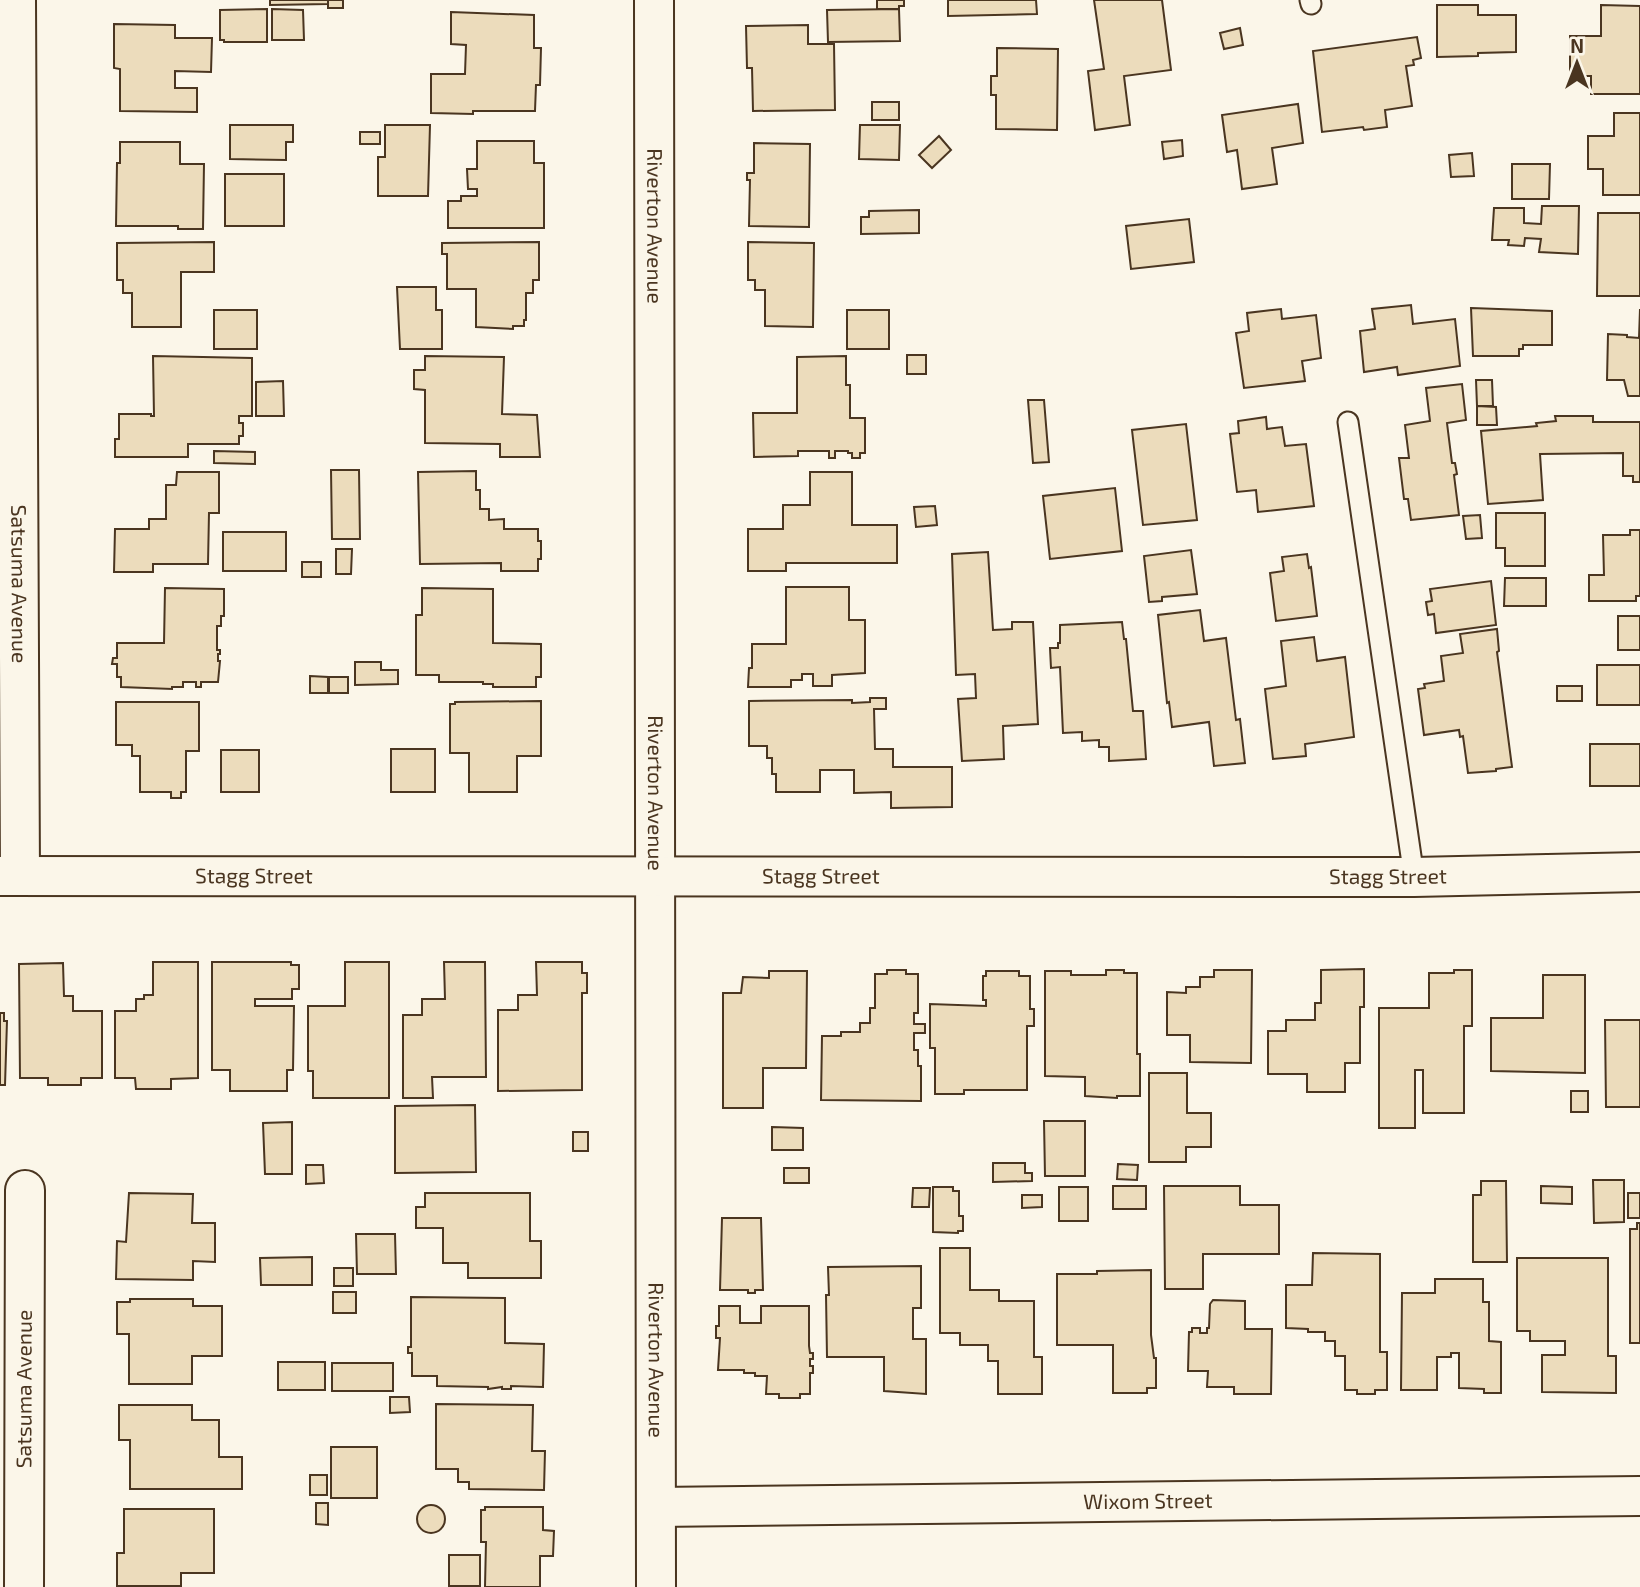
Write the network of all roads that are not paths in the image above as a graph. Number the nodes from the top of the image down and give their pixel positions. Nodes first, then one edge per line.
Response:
1 (16, 0) edge
2 (654, 0) edge
3 (1348, 422) dead end
4 (1640, 872) edge
5 (10, 876) edge
6 (655, 876) junction
7 (1414, 877) junction
8 (24, 1190) dead end
9 (1640, 1496) edge
10 (656, 1507) junction
11 (24, 1587) edge
12 (656, 1587) edge

1 - 5 street, Satsuma Avenue
2 - 6 street, Riverton Avenue
3 - 7 lane
4 - 7 street, Stagg Street
5 - 6 street, Stagg Street
6 - 7 street, Stagg Street
6 - 10 street, Riverton Avenue
8 - 11 street, Satsuma Avenue
9 - 10 street, Wixom Street
10 - 12 street, Riverton Avenue

